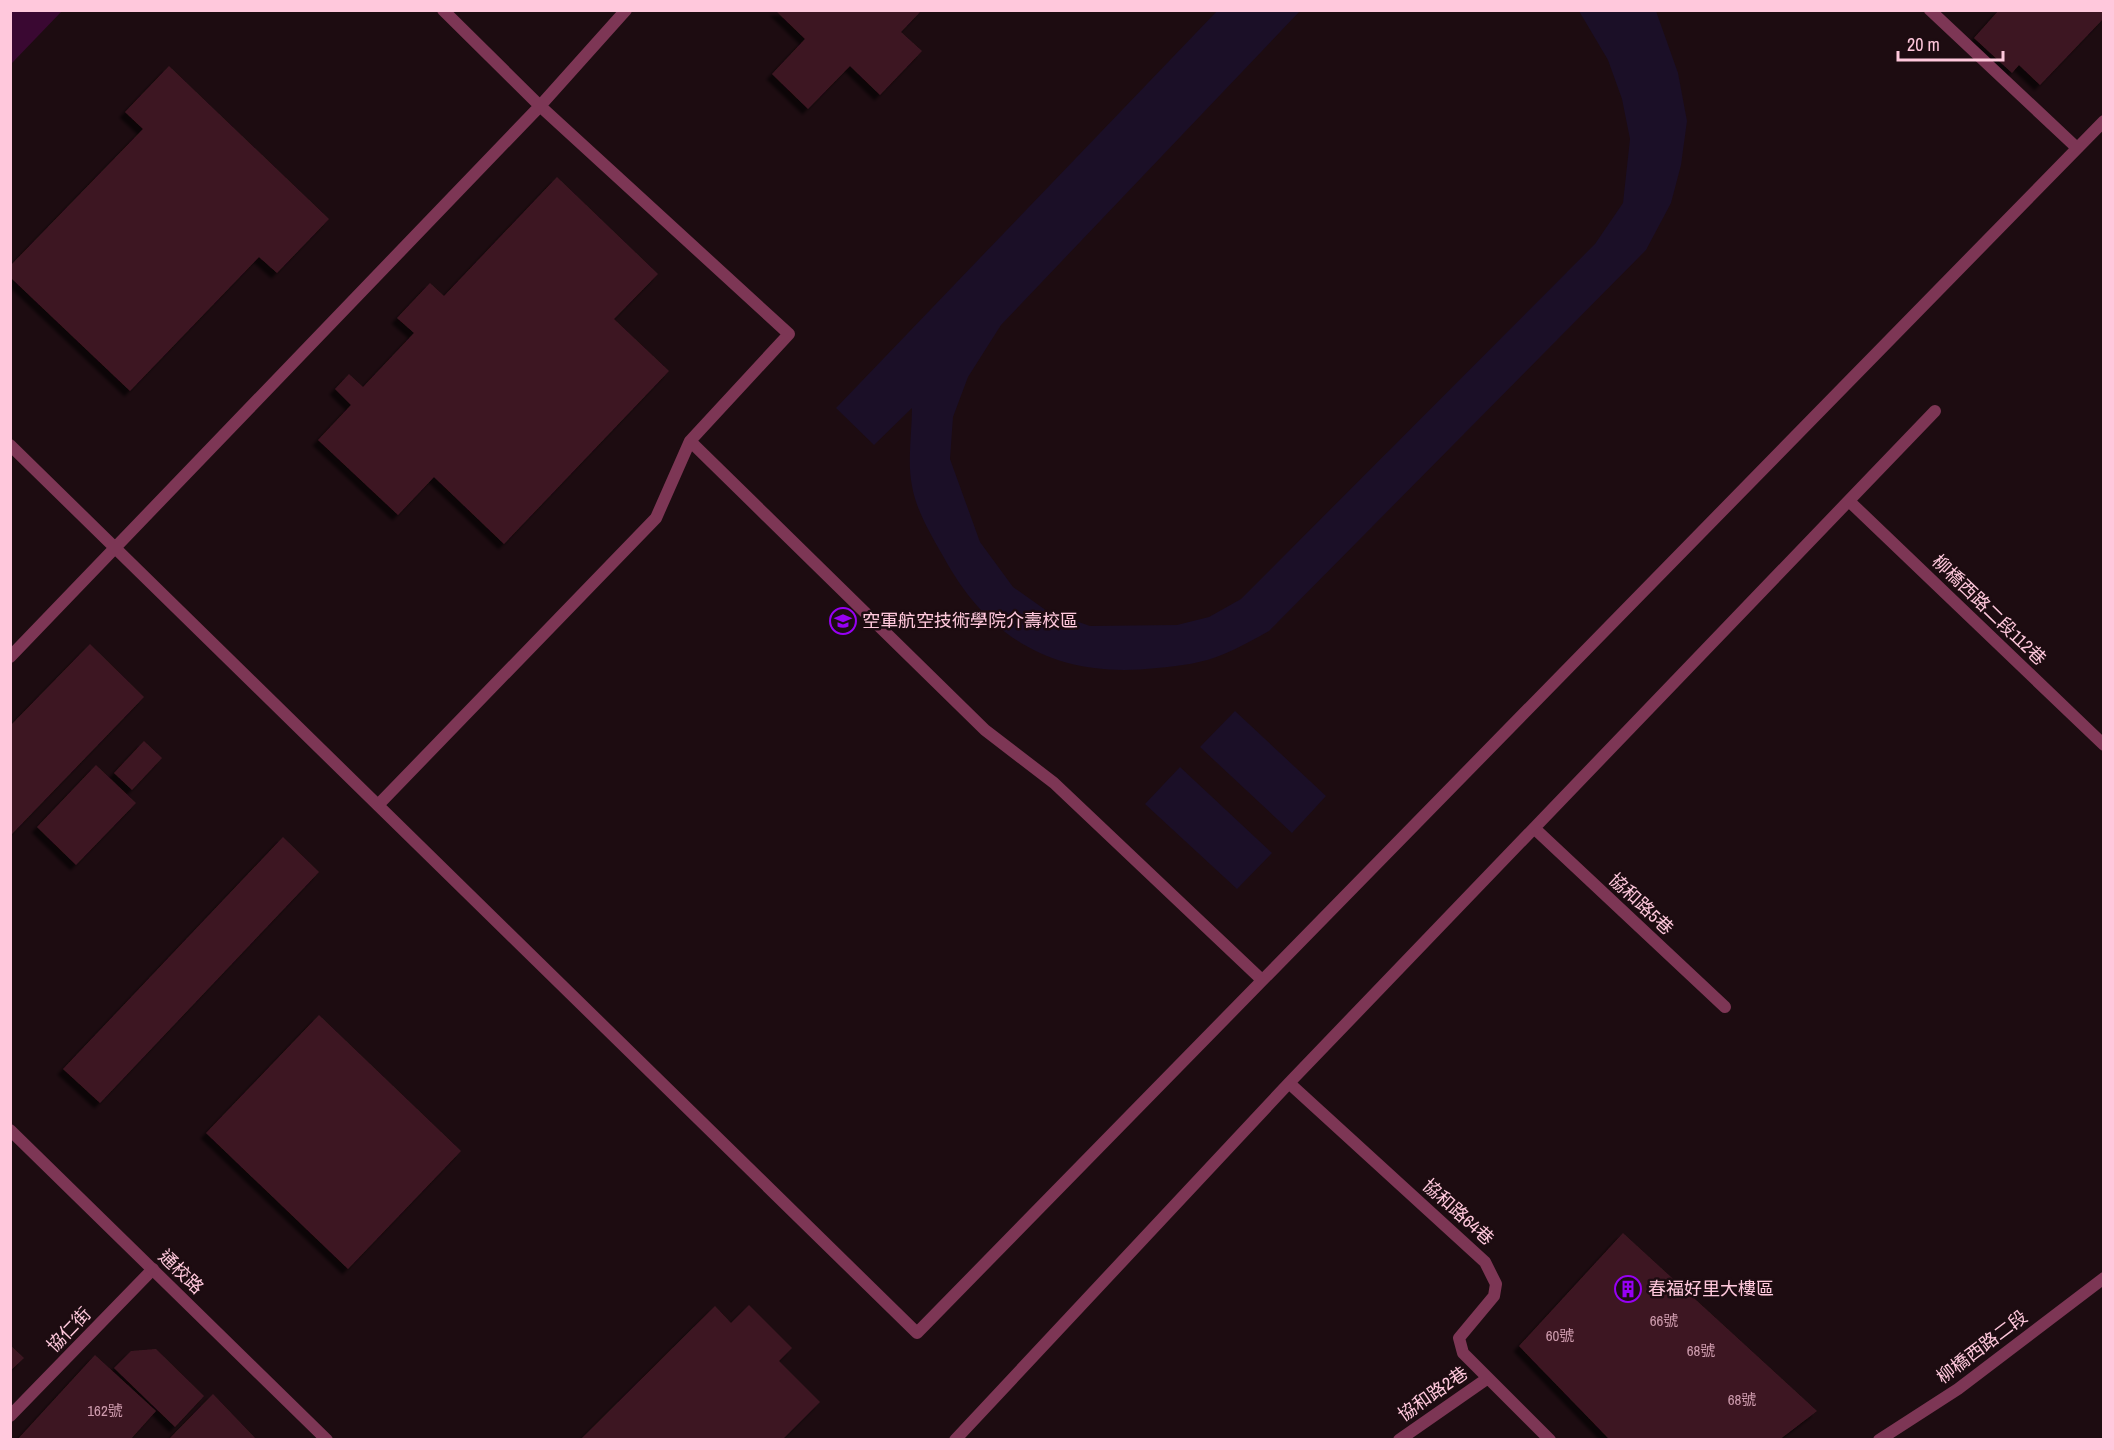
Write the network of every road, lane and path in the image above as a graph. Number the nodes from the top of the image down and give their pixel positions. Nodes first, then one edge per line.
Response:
1 (443, 10) edge
2 (626, 10) edge
3 (1930, 10) edge
4 (540, 106) junction
5 (2103, 121) edge
6 (2077, 148) junction
7 (1935, 411) dead end
8 (690, 441) junction
9 (10, 445) edge
10 (1849, 501) junction
11 (117, 547) junction
12 (10, 657) edge
13 (2103, 745) edge
14 (379, 804) junction
15 (1534, 828) junction
16 (1262, 980) junction
17 (1725, 1007) dead end
18 (1289, 1083) junction
19 (10, 1130) edge
20 (153, 1269) junction
21 (2103, 1278) edge
22 (1488, 1378) junction
23 (10, 1416) edge
24 (327, 1440) edge
25 (955, 1440) edge
26 (1399, 1440) edge
27 (1550, 1440) edge
28 (1879, 1440) edge

1 - 4 street
2 - 4 street
3 - 6 street
4 - 8 street
4 - 11 street
5 - 6 street
6 - 16 street
7 - 10 street
8 - 14 street
8 - 16 street
9 - 11 street
10 - 13 street, 柳橋西路二段112巷
10 - 15 street
11 - 12 street
11 - 14 street
14 - 16 street
15 - 17 street, 協和路5巷
15 - 18 street
18 - 22 street, 協和路64巷
18 - 25 street
19 - 20 street, 通校路
20 - 23 street, 協仁街
20 - 24 street, 通校路
21 - 28 street, 柳橋西路二段
22 - 26 street, 協和路2巷
22 - 27 street, 協和路64巷

